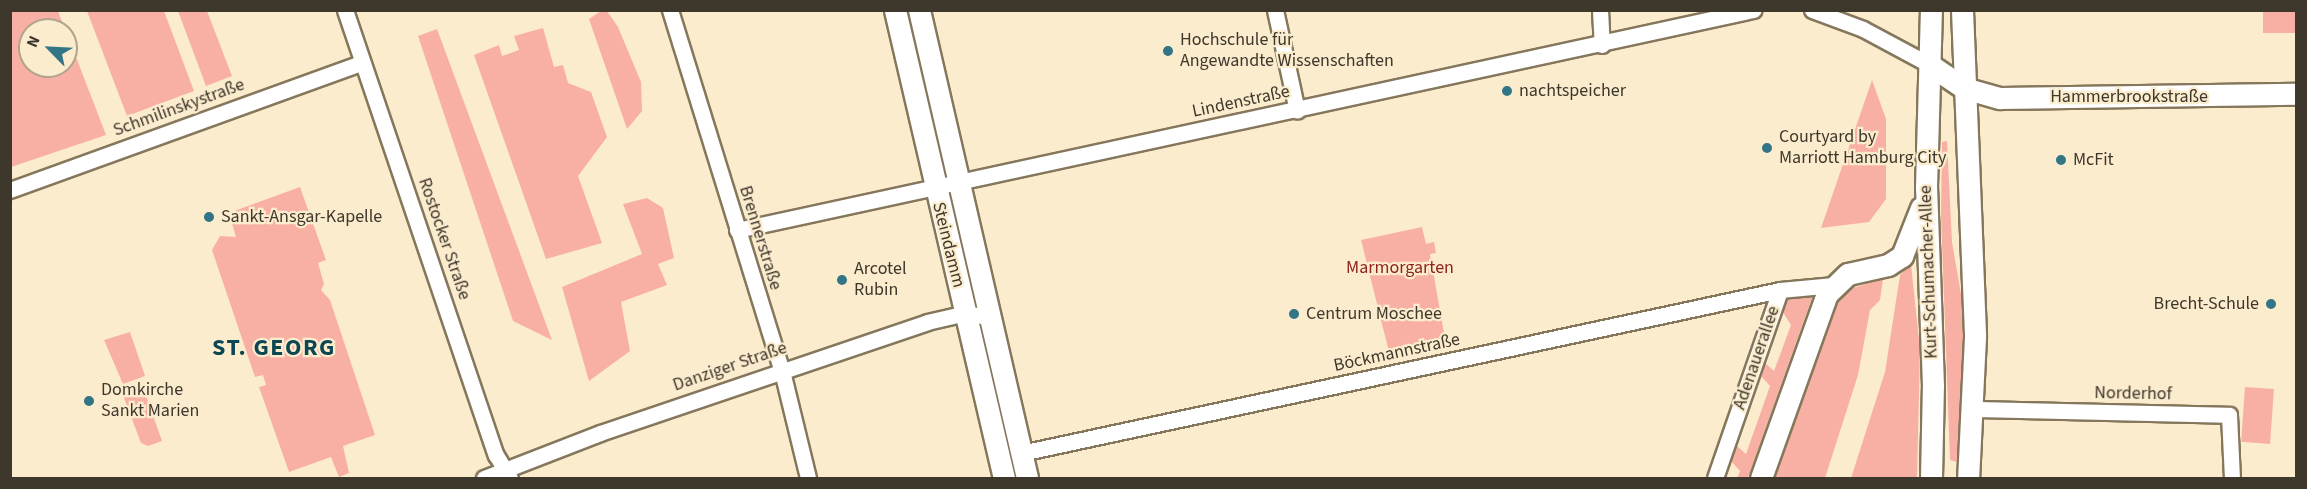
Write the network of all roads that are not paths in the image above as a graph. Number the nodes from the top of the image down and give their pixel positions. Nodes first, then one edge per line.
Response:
1 (345, 10) edge
2 (670, 10) edge
3 (895, 10) edge
4 (919, 10) edge
5 (1275, 10) edge
6 (1600, 10) edge
7 (1753, 10) edge
8 (1812, 10) edge
9 (1931, 10) edge
10 (1962, 10) edge
11 (1602, 45) junction
12 (361, 63) junction
13 (1930, 65) junction
14 (1964, 88) junction
15 (2296, 94) edge
16 (1297, 111) junction
17 (958, 182) junction
18 (934, 187) junction
19 (1926, 188) junction
20 (10, 190) edge
21 (737, 230) junction
22 (1834, 285) junction
23 (1780, 290) junction
24 (965, 313) junction
25 (993, 318) junction
26 (782, 371) junction
27 (1973, 409) junction
28 (1021, 453) junction
29 (508, 475) edge
30 (484, 478) edge
31 (808, 478) edge
32 (1004, 478) edge
33 (1027, 478) edge
34 (1715, 478) edge
35 (1761, 478) edge
36 (1931, 478) edge
37 (1968, 478) edge
38 (2232, 478) edge

1 - 12 street, Rostocker Straße
2 - 21 street, Brennerstraße
3 - 18 main road, Steindamm
4 - 17 main road, Steindamm
5 - 16 street
6 - 11 street
7 - 11 street, Lindenstraße
8 - 13 street
9 - 13 main road, Kurt-Schumacher-Allee
10 - 14 main road
11 - 16 street, Lindenstraße
12 - 20 street, Schmilinskystraße
12 - 29 street, Rostocker Straße
13 - 14 main road, Hammerbrookstraße
13 - 19 main road, Kurt-Schumacher-Allee
14 - 15 main road, Hammerbrookstraße
14 - 27 main road
16 - 17 street, Lindenstraße
17 - 18 street, Lindenstraße
17 - 25 main road, Steindamm
18 - 21 street, Lindenstraße
18 - 24 main road, Steindamm
19 - 22 main road, Adenauerallee
19 - 36 main road, Kurt-Schumacher-Allee
21 - 26 street, Brennerstraße
22 - 23 street, Adenauerallee
22 - 35 main road
23 - 28 street, Böckmannstraße
23 - 34 street, Adenauerallee
24 - 25 street, Danziger Straße
24 - 26 street, Danziger Straße
24 - 32 main road, Steindamm
25 - 28 main road, Steindamm
26 - 29 street, Danziger Straße
26 - 31 street, Brennerstraße
27 - 37 main road
27 - 38 street, Norderhof
28 - 33 main road, Steindamm
29 - 30 street, Danziger Straße

